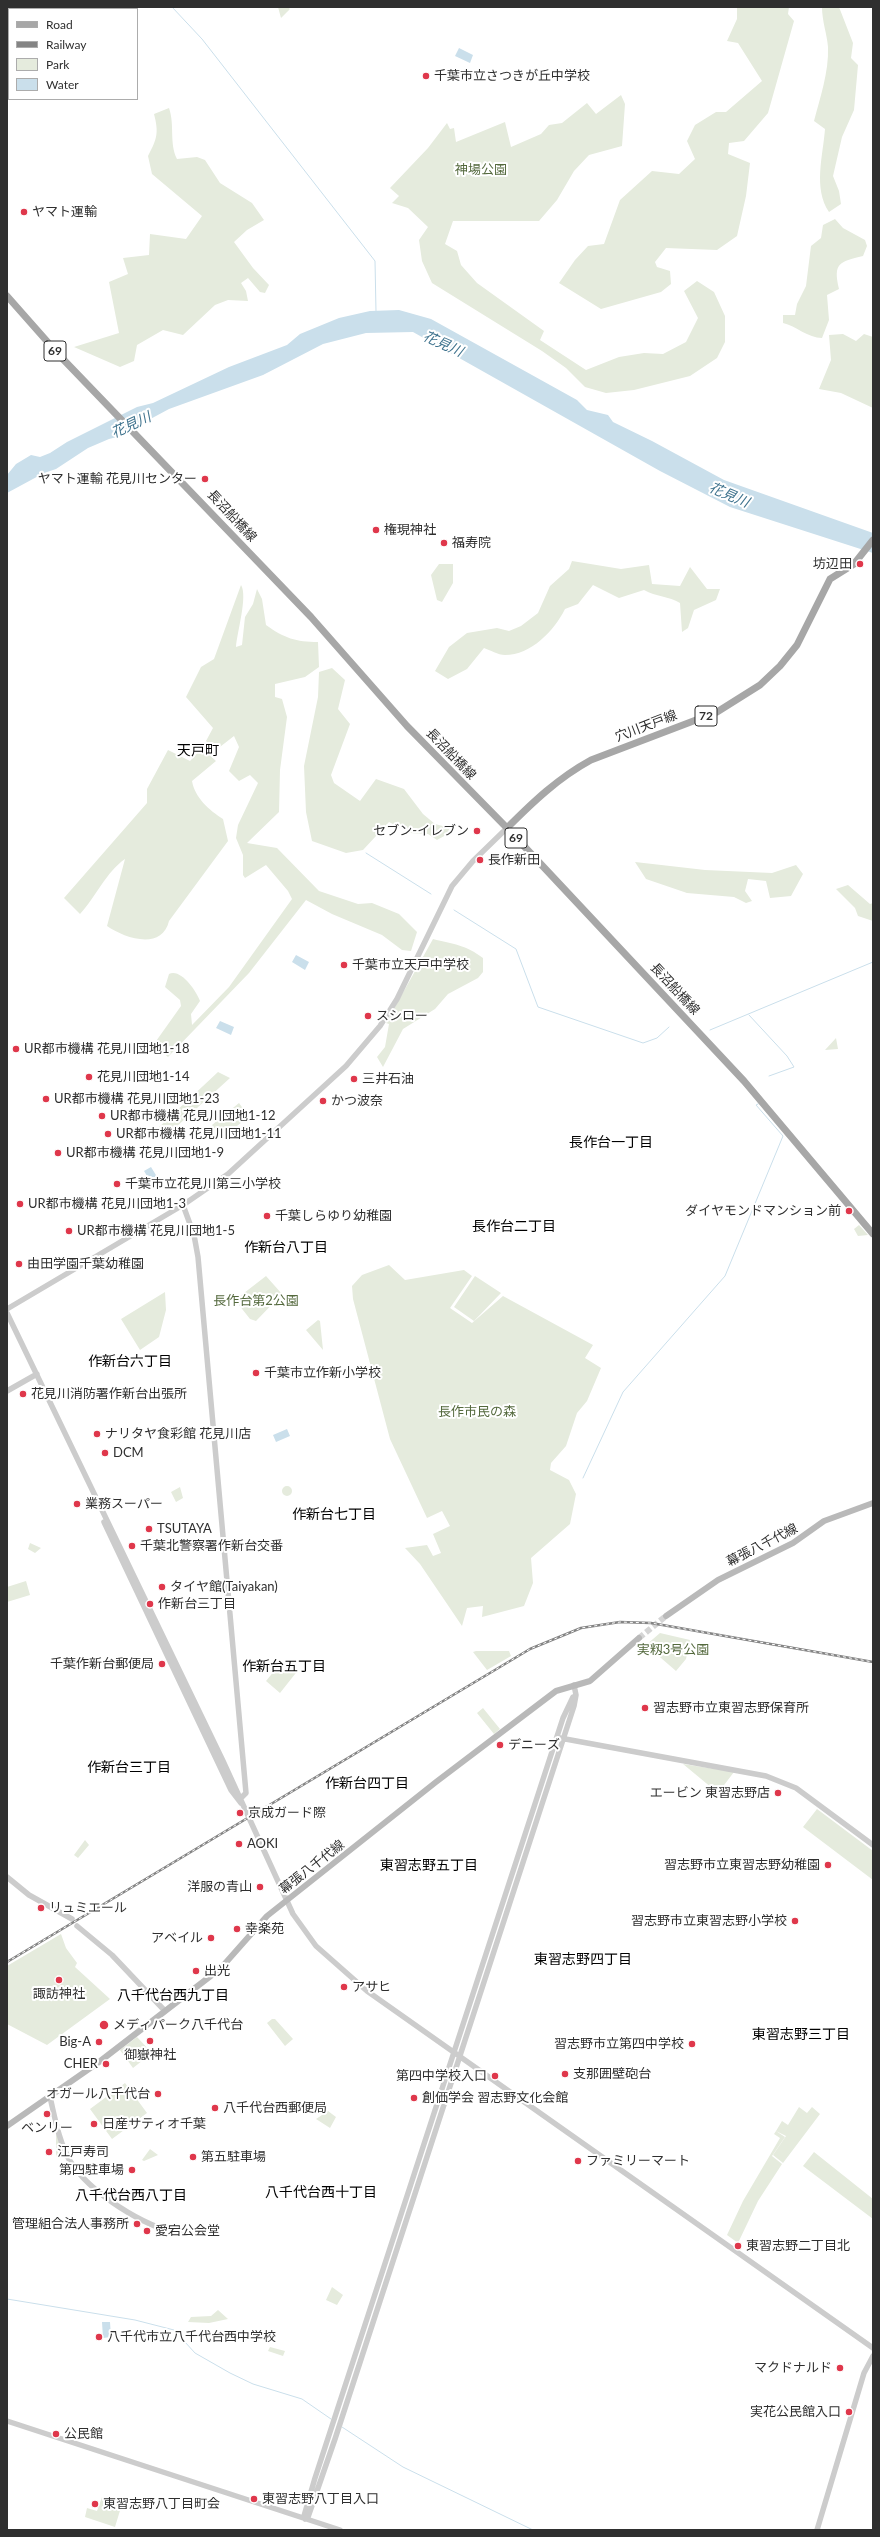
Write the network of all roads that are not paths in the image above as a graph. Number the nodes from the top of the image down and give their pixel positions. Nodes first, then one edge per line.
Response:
1 (7, 296) edge
2 (873, 540) edge
3 (507, 828) junction
4 (183, 1205) junction
5 (873, 1234) edge
6 (7, 1309) edge
7 (7, 1313) edge
8 (37, 1374) junction
9 (7, 1392) edge
10 (873, 1503) edge
11 (666, 1616) tunnel mouth
12 (639, 1638) tunnel mouth
13 (574, 1685) junction
14 (560, 1738) junction
15 (240, 1801) junction
16 (873, 1845) edge
17 (7, 1877) edge
18 (286, 1900) junction
19 (72, 1919) dead end
20 (77, 1926) dead end
21 (165, 2011) junction
22 (457, 2053) junction
23 (50, 2097) junction
24 (7, 2126) edge
25 (181, 2234) dead end
26 (873, 2348) edge
27 (873, 2356) edge
28 (7, 2421) edge
29 (305, 2519) junction
30 (340, 2530) edge
31 (817, 2530) edge

1 - 3 main road, 長沼船橋線 / 69
2 - 3 main road, 穴川天戸線 / 72
3 - 4 street
3 - 5 main road, 長沼船橋線 / 69
4 - 6 street
4 - 15 street
7 - 8 street
8 - 9 street
8 - 15 street
10 - 11 main road, 幕張八千代線
12 - 13 main road, 幕張八千代線
13 - 14 street
13 - 18 main road, 幕張八千代線
14 - 16 street
14 - 22 street
15 - 18 street
17 - 19 street
18 - 21 main road, 幕張八千代線
18 - 22 street
20 - 21 street
21 - 23 main road, 幕張八千代線
22 - 26 street
22 - 29 street
23 - 24 main road, 幕張八千代線
23 - 25 street
27 - 31 street
28 - 29 street
29 - 30 street

